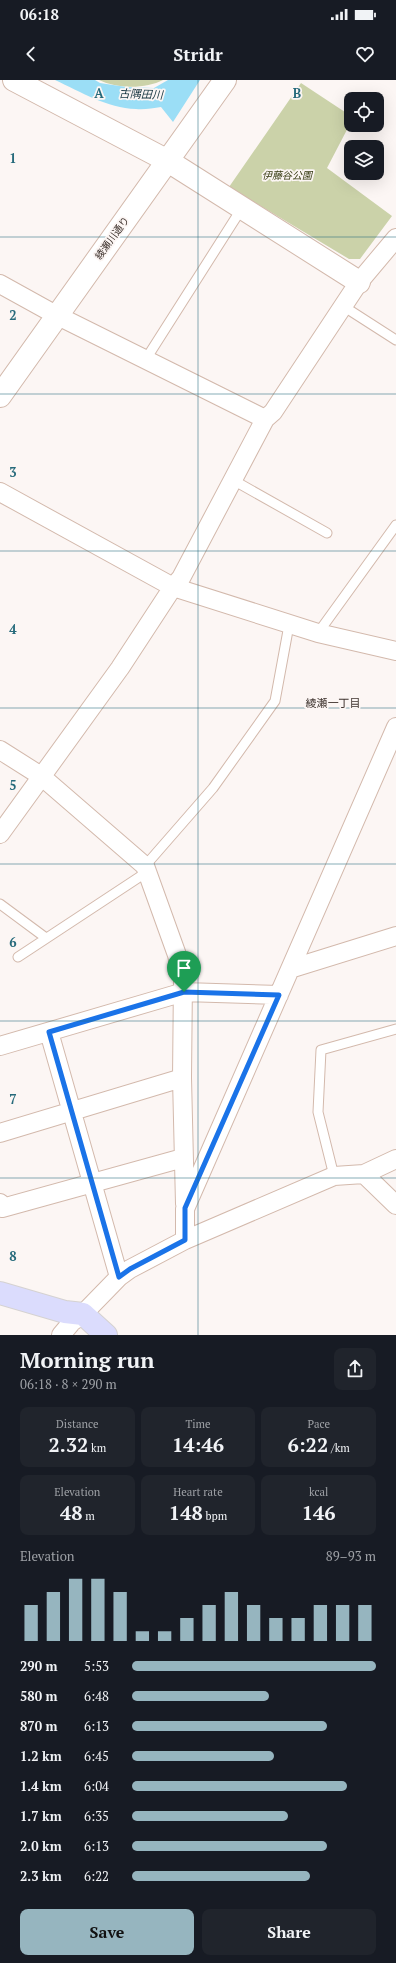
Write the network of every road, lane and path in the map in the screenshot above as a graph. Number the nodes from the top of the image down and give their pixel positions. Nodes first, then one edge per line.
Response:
1 (14, 80) edge
2 (225, 80) edge
3 (168, 161) junction
4 (242, 207) junction
5 (396, 238) edge
6 (359, 282) junction
7 (0, 284) edge
8 (343, 306) junction
9 (56, 315) junction
10 (396, 340) edge
11 (146, 359) junction
12 (0, 396) edge
13 (265, 419) junction
14 (233, 480) junction
15 (0, 492) edge
16 (396, 525) edge
17 (327, 533) dead end
18 (173, 587) junction
19 (289, 625) junction
20 (318, 633) junction
21 (396, 651) edge
22 (396, 727) edge
23 (0, 750) edge
24 (41, 776) junction
25 (0, 834) edge
26 (146, 869) junction
27 (0, 904) edge
28 (396, 936) edge
29 (46, 938) junction
30 (18, 957) dead end
31 (290, 969) junction
32 (184, 992) junction
33 (279, 995) junction
34 (396, 1029) edge
35 (49, 1032) junction
36 (0, 1046) edge
37 (182, 1078) junction
38 (72, 1111) junction
39 (0, 1133) edge
40 (183, 1158) junction
41 (396, 1159) edge
42 (364, 1174) junction
43 (334, 1176) junction
44 (91, 1182) junction
45 (0, 1203) edge
46 (396, 1205) edge
47 (185, 1208) junction
48 (185, 1240) junction
49 (119, 1277) junction
50 (0, 1292) edge
51 (83, 1314) junction
52 (61, 1335) edge
53 (106, 1335) edge

1 - 3 street
2 - 3 street, 綾瀬川通り
3 - 4 street
3 - 9 street, 綾瀬川通り
4 - 6 street
4 - 11 lane
5 - 6 street
6 - 8 street
7 - 9 street
8 - 10 lane
8 - 13 street
9 - 11 street
9 - 12 street, 綾瀬川通り
11 - 13 street
13 - 14 street
14 - 17 lane
14 - 18 street
15 - 18 street
16 - 20 lane
18 - 19 street
18 - 24 street
19 - 20 street
19 - 26 lane
20 - 21 street
22 - 31 street
23 - 24 street
24 - 25 street
24 - 26 street
26 - 29 lane
26 - 32 street
27 - 29 lane
28 - 31 street
29 - 30 lane
31 - 33 street
32 - 33 street
32 - 35 street
32 - 37 street
33 - 47 street
34 - 43 lane
35 - 36 street
35 - 38 street
37 - 38 street
37 - 40 street
38 - 39 street
38 - 44 street
40 - 44 street
40 - 47 street
41 - 42 street
42 - 43 street
42 - 46 street
43 - 48 street
44 - 45 street
44 - 49 street
47 - 48 street
48 - 49 street
49 - 51 street
50 - 51 main road
51 - 52 street
51 - 53 main road

